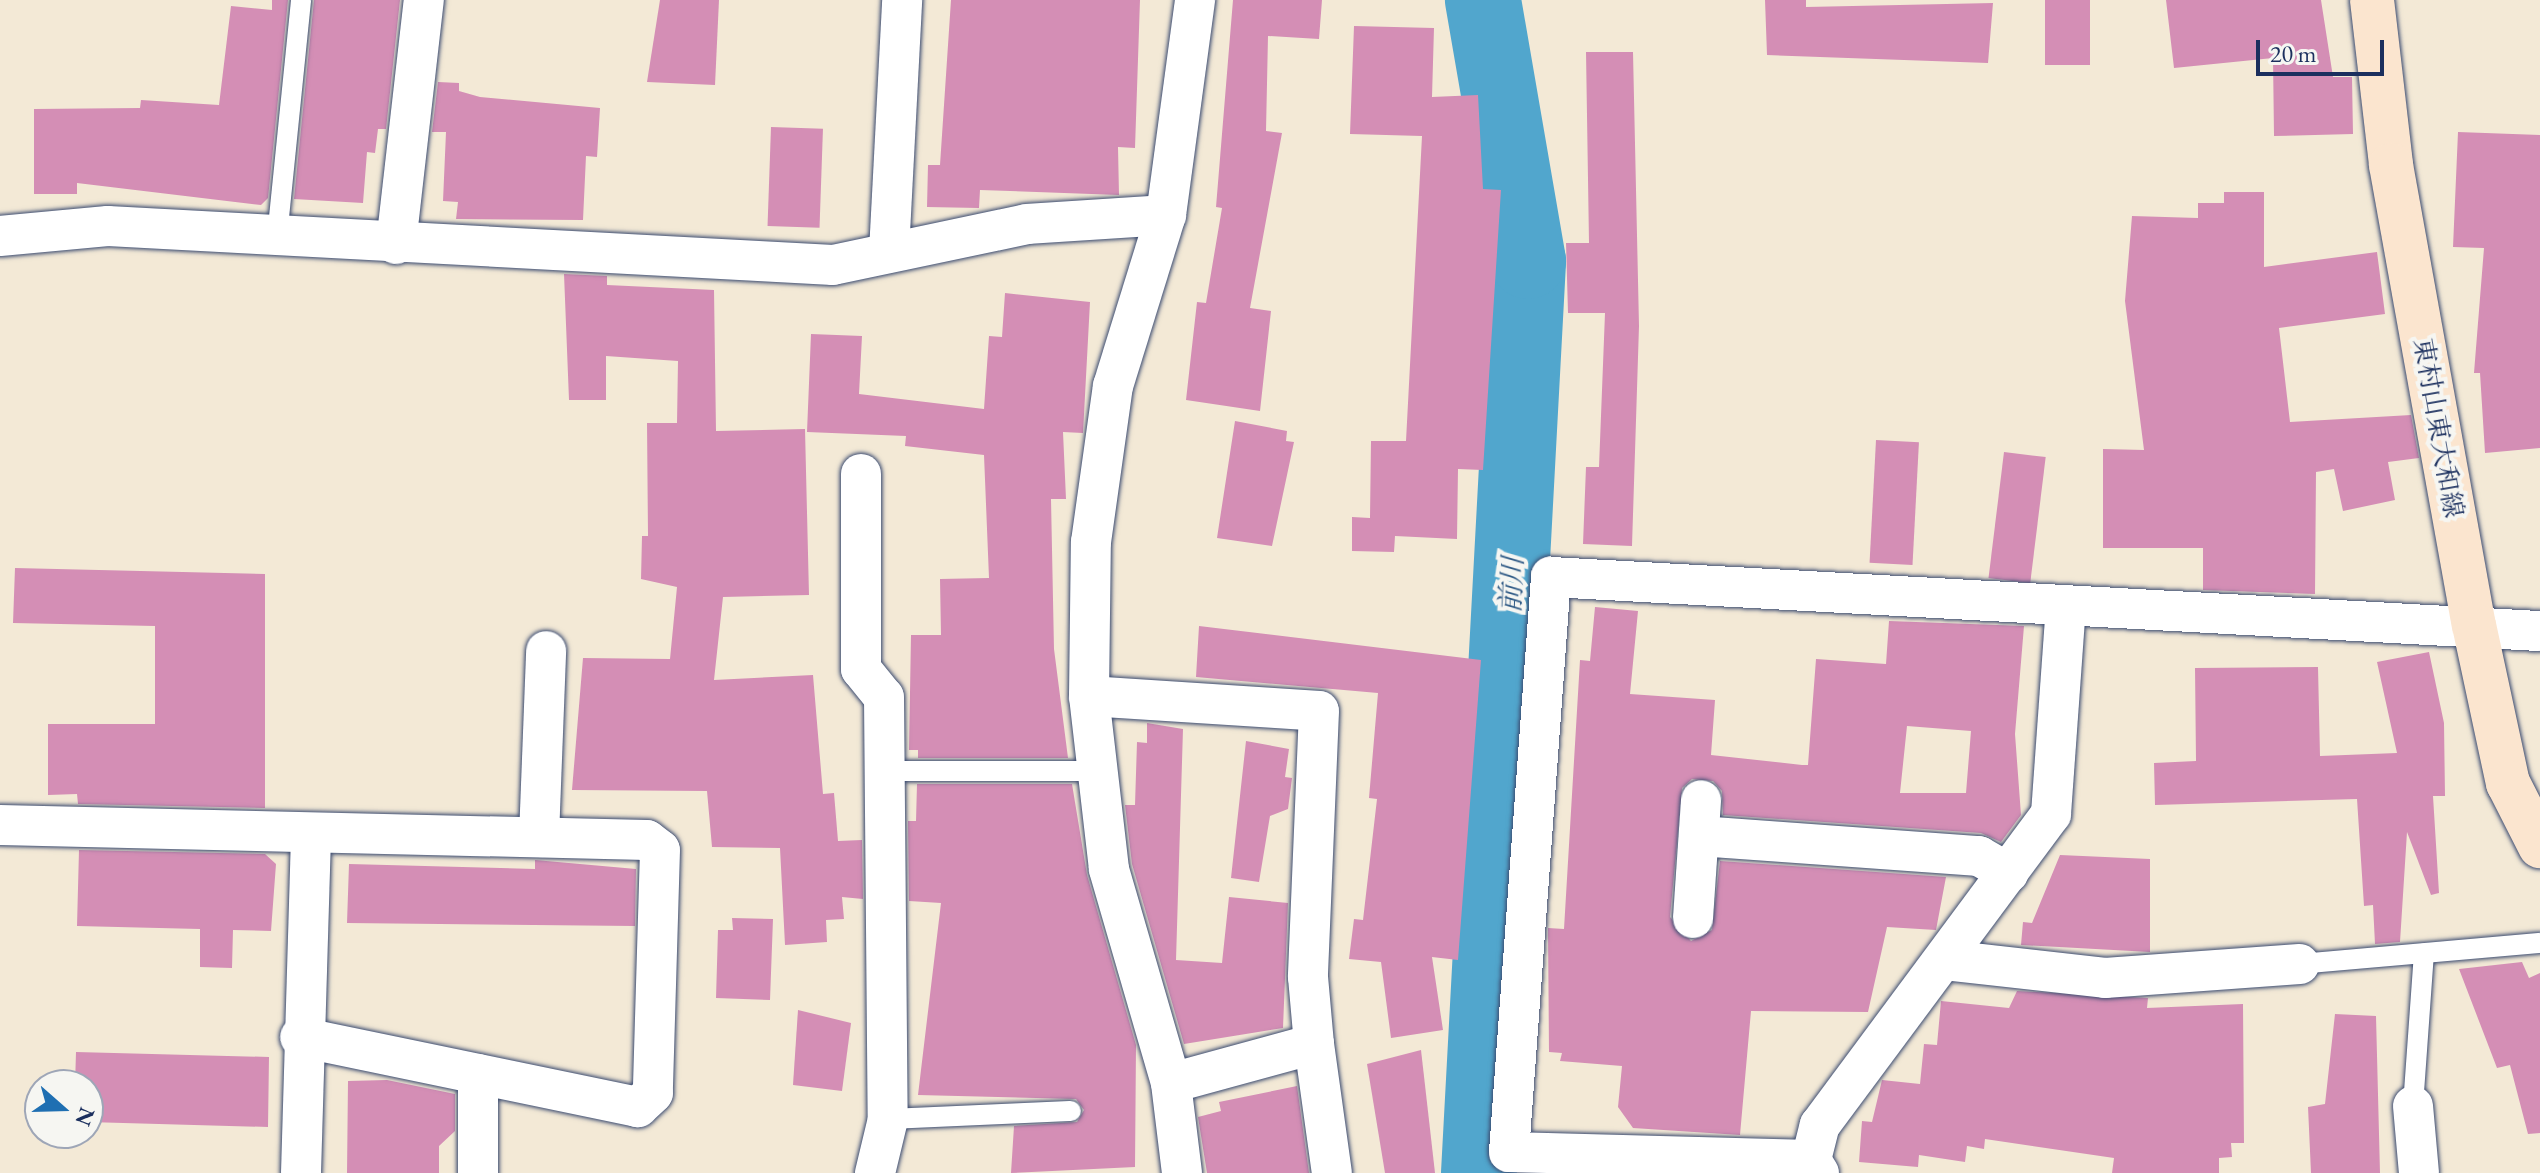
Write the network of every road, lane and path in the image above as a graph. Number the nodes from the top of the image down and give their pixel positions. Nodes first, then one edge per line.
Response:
1 (301, 0) edge
2 (424, 0) edge
3 (902, 0) edge
4 (1195, 0) edge
5 (2372, 0) edge
6 (1166, 215) junction
7 (0, 236) edge
8 (277, 237) junction
9 (396, 244) junction
10 (889, 252) junction
11 (861, 474) dead end
12 (2066, 606) junction
13 (2474, 625) junction
14 (2540, 631) edge
15 (546, 651) dead end
16 (1089, 696) junction
17 (885, 771) junction
18 (1097, 771) junction
19 (0, 825) edge
20 (311, 836) junction
21 (539, 837) junction
22 (2540, 846) edge
23 (2008, 873) junction
24 (1693, 918) dead end
25 (2540, 943) edge
26 (2424, 953) junction
27 (1945, 960) junction
28 (2299, 964) joint
29 (300, 1037) junction
30 (1314, 1044) junction
31 (478, 1074) junction
32 (1171, 1083) junction
33 (2413, 1106) joint
34 (1071, 1111) dead end
35 (888, 1119) junction
36 (1815, 1166) edge
37 (301, 1173) edge
38 (478, 1173) edge
39 (875, 1173) edge
40 (1182, 1173) edge
41 (1332, 1173) edge
42 (2419, 1173) edge

1 - 8 lane
2 - 9 street
3 - 10 street
4 - 6 street
5 - 13 main road, 東村山東大和線
6 - 10 street
6 - 16 street
7 - 8 street
8 - 9 street
9 - 10 street
11 - 17 street
12 - 13 street
12 - 23 street
12 - 36 street
13 - 14 street
13 - 22 main road, 東村山東大和線
15 - 21 street
16 - 18 street
16 - 30 street
17 - 18 lane
17 - 35 street
18 - 32 street
19 - 20 street
20 - 21 street
20 - 29 street
21 - 31 street
23 - 24 street
23 - 27 street
25 - 26 lane
26 - 28 lane
26 - 33 lane
27 - 28 street
27 - 36 street
29 - 31 street
29 - 37 street
30 - 32 street
30 - 41 street
31 - 38 street
32 - 40 street
33 - 42 street
34 - 35 lane
35 - 39 street

